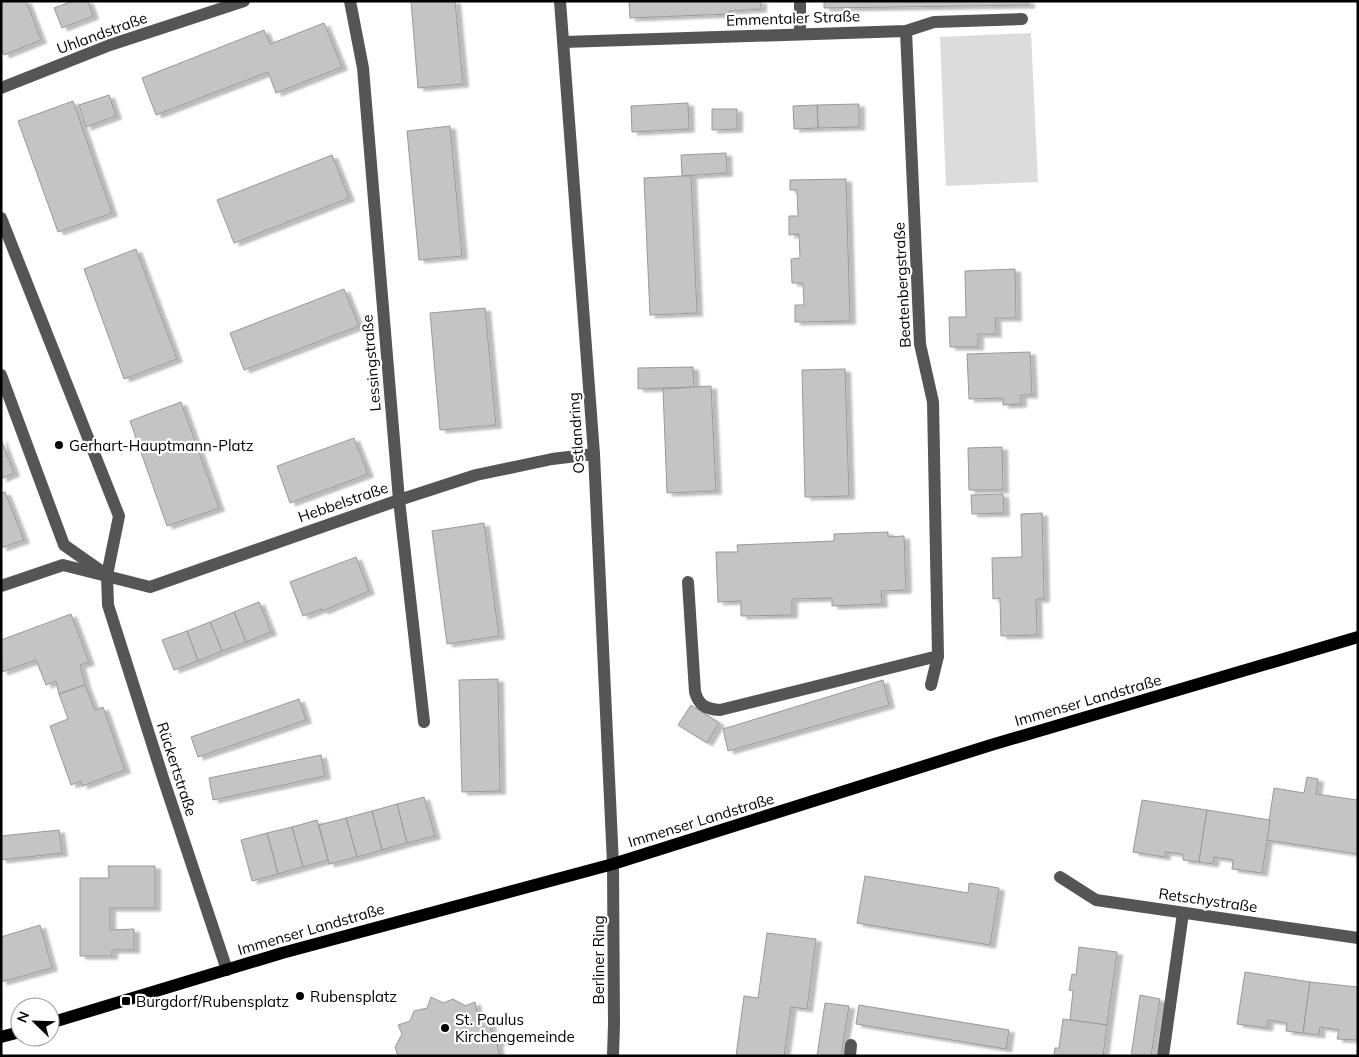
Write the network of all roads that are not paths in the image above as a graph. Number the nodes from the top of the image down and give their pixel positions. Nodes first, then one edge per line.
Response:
1 (244, 1) edge
2 (350, 1) edge
3 (560, 1) edge
4 (800, 1) edge
5 (1022, 19) dead end
6 (906, 31) junction
7 (800, 34) junction
8 (564, 42) junction
9 (1, 88) edge
10 (1, 218) edge
11 (1, 375) edge
12 (594, 454) junction
13 (399, 500) junction
14 (107, 575) junction
15 (688, 582) dead end
16 (1, 586) edge
17 (1358, 637) edge
18 (938, 656) junction
19 (931, 685) dead end
20 (424, 722) dead end
21 (613, 864) junction
22 (1060, 877) dead end
23 (1183, 913) junction
24 (1358, 938) edge
25 (227, 970) junction
26 (60, 1020) edge
27 (613, 1056) edge
28 (1163, 1056) edge

1 - 9 street, Uhlandstraße
2 - 13 street, Lessingstraße
3 - 8 street, Ostlandring
4 - 7 street
5 - 6 street, Emmentaler Straße
6 - 7 street, Emmentaler Straße
6 - 18 street, Beatenbergstraße
7 - 8 street, Emmentaler Straße
8 - 12 street, Ostlandring
10 - 14 street
11 - 14 street
12 - 13 street, Hebbelstraße
12 - 21 street, Ostlandring
13 - 14 street, Hebbelstraße
13 - 20 street, Lessingstraße
14 - 16 street, Hebbelstraße
14 - 25 street, Rückertstraße
15 - 18 street
17 - 21 main road, Immenser Landstraße
18 - 19 street, Beatenbergstraße
21 - 25 main road, Immenser Landstraße
21 - 27 street, Berliner Ring
22 - 23 street, Retschystraße
23 - 24 street, Retschystraße
23 - 28 street
25 - 26 main road, Immenser Landstraße

